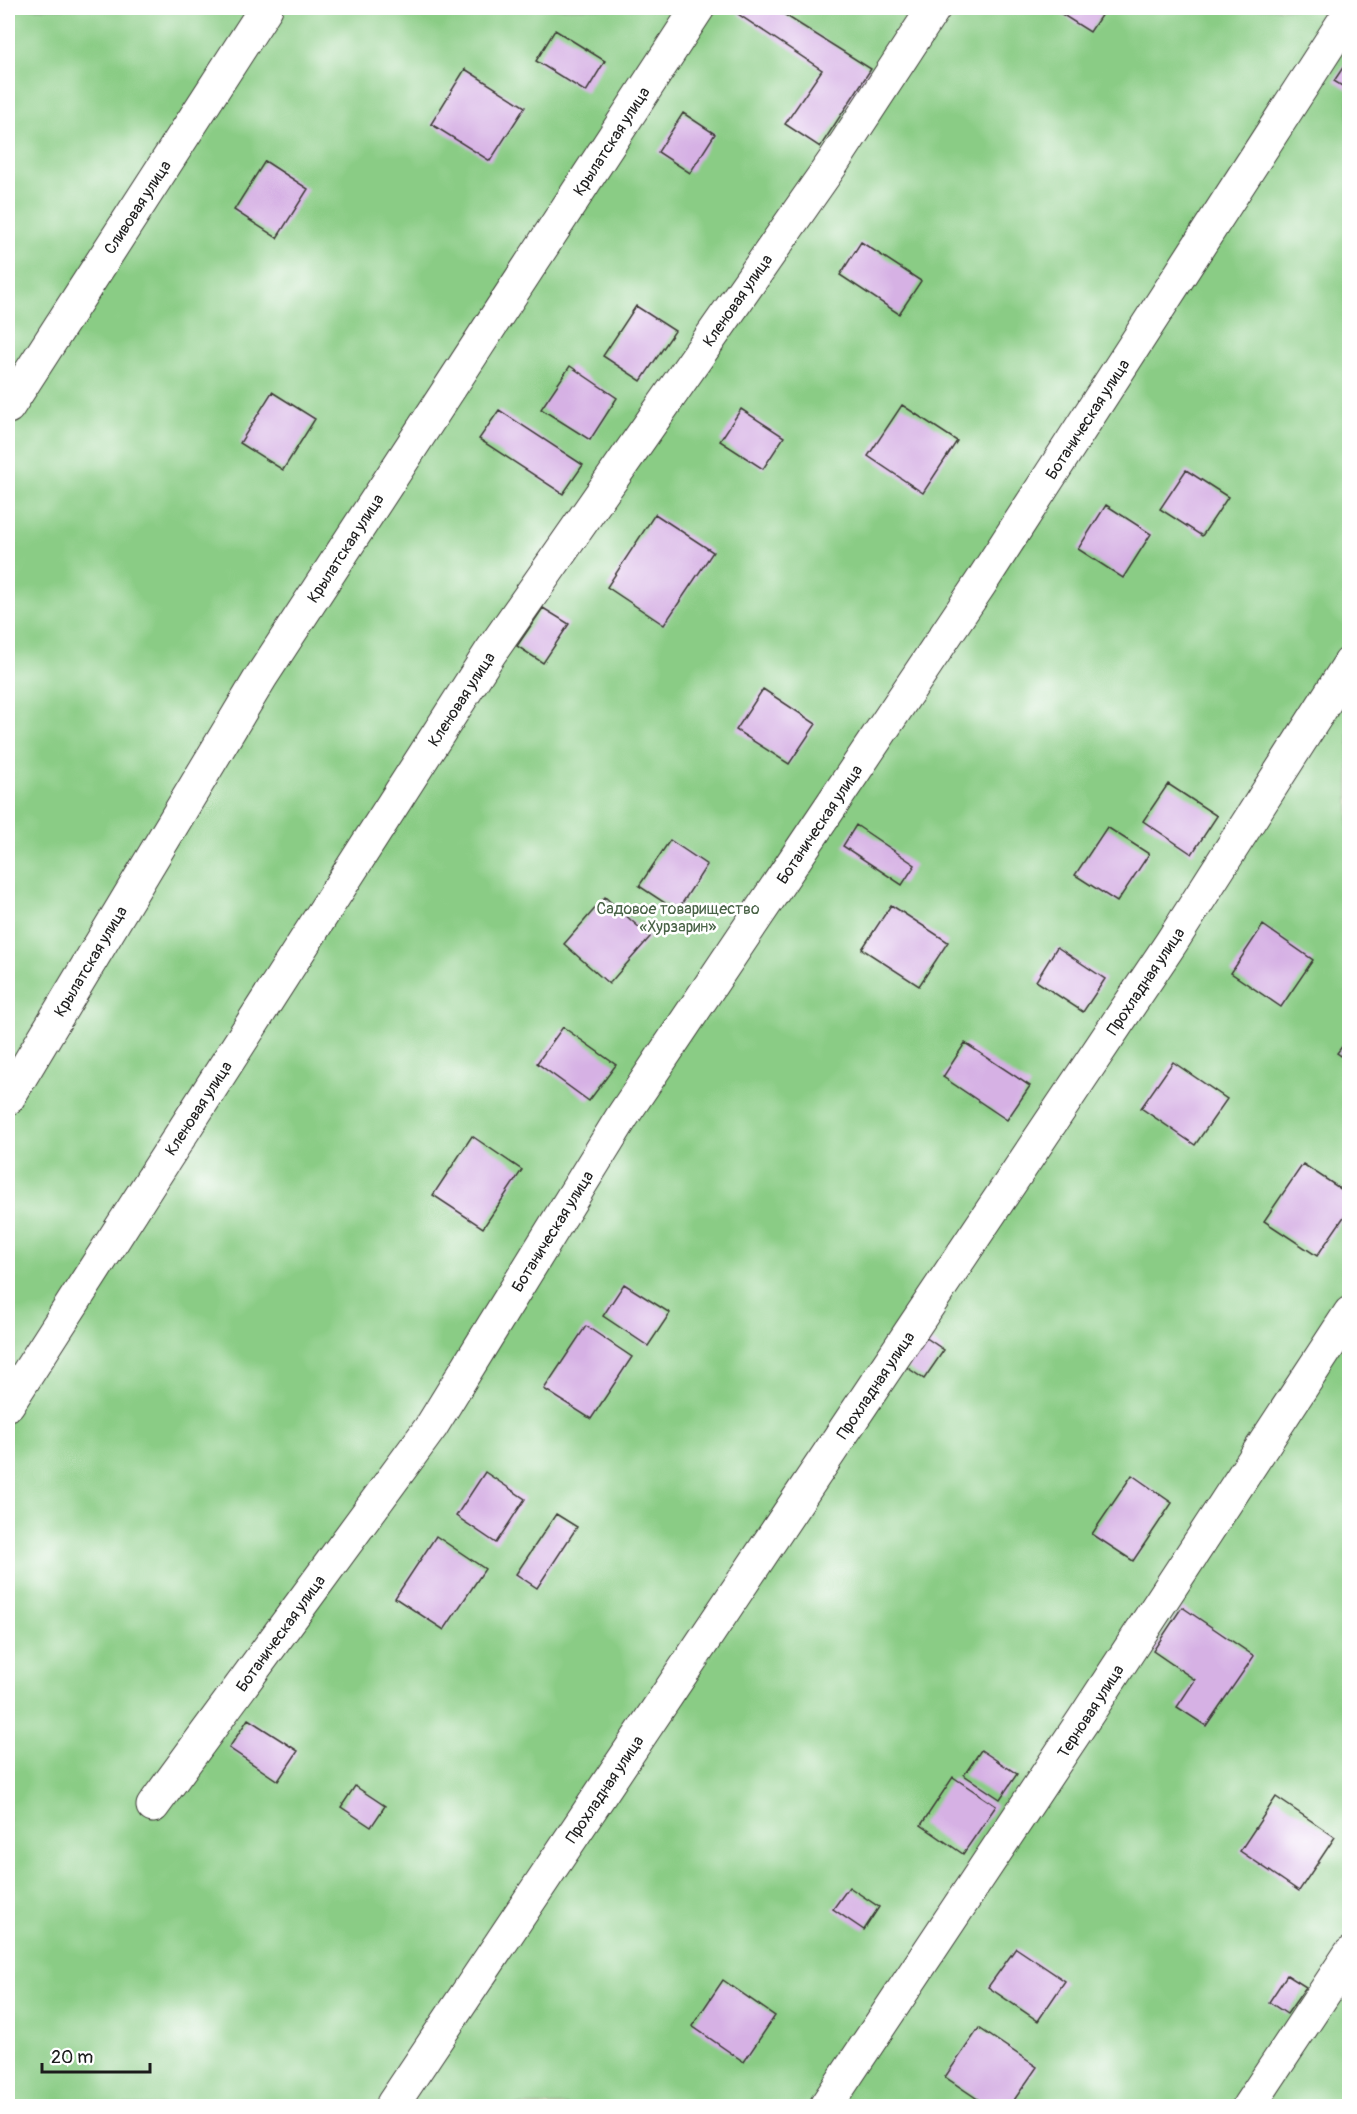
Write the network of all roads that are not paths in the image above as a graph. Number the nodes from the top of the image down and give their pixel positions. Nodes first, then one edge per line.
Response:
1 (266, 8) edge
2 (698, 8) edge
3 (934, 8) edge
4 (1350, 12) edge
5 (8, 407) edge
6 (1350, 663) edge
7 (8, 1098) edge
8 (1350, 1312) edge
9 (8, 1404) edge
10 (153, 1806) dead end
11 (1350, 1954) edge
12 (393, 2103) dead end
13 (826, 2106) edge
14 (1249, 2106) edge

1 - 5 street, Сливовая улица
2 - 7 street, Крылатская улица
3 - 9 street, Кленовая улица
4 - 10 street, Ботаническая улица
6 - 12 street, Прохладная улица
8 - 13 street, Терновая улица
11 - 14 street

